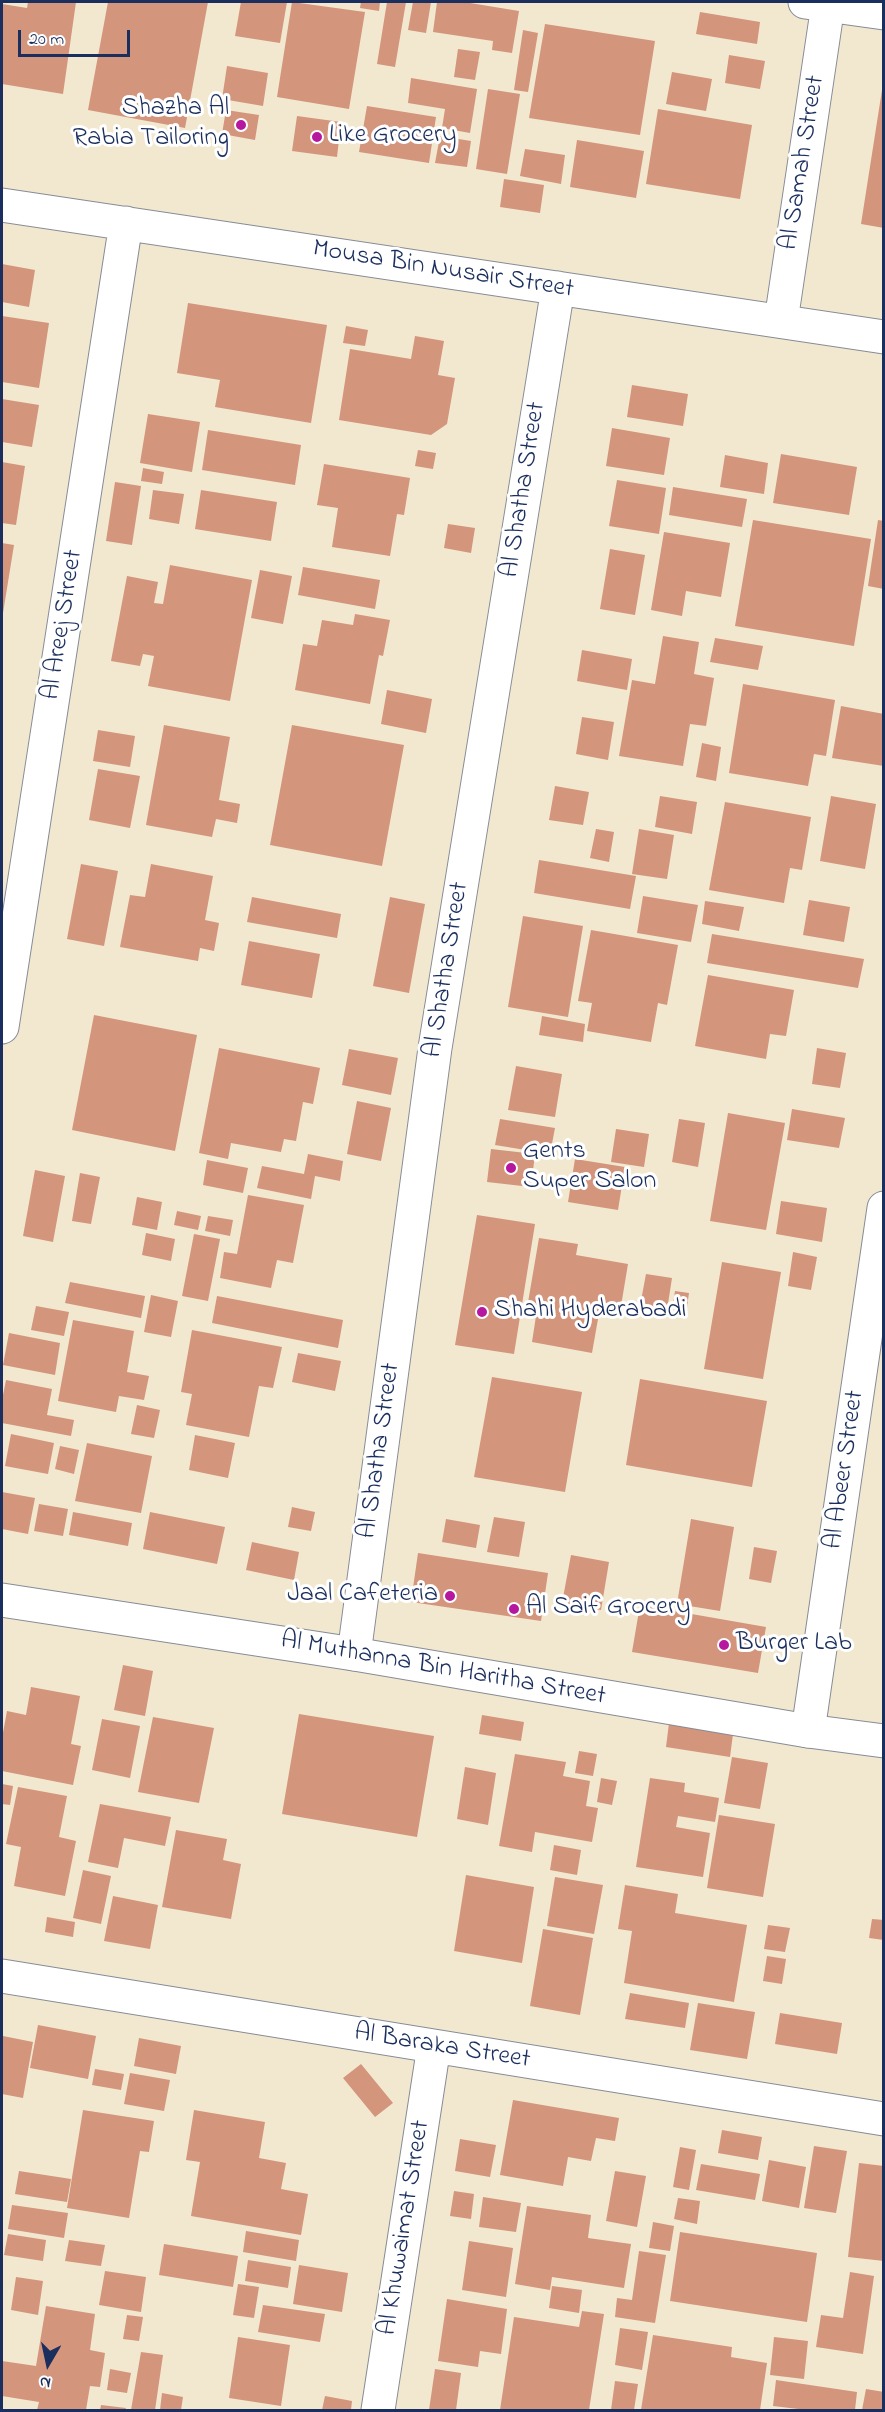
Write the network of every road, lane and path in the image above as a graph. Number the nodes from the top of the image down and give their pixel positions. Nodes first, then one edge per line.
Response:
1 (817, 3) edge
2 (884, 13) edge
3 (2, 205) edge
4 (126, 223) junction
5 (558, 288) junction
6 (780, 321) junction
7 (884, 337) edge
8 (2, 1027) edge
9 (884, 1208) edge
10 (878, 1282) edge
11 (2, 1600) edge
12 (354, 1654) junction
13 (808, 1731) junction
14 (884, 1741) edge
15 (2, 1976) edge
16 (434, 2046) junction
17 (884, 2119) edge
18 (378, 2410) edge

1 - 2 street, Al Samah Street
1 - 6 street, Al Samah Street
3 - 4 street, Mousa Bin Nusair Street
4 - 5 street, Mousa Bin Nusair Street
4 - 8 street, Al Areej Street
5 - 6 street, Mousa Bin Nusair Street
5 - 12 street, Al Shatha Street
6 - 7 street, Mousa Bin Nusair Street
9 - 10 street, Al Abeer Street
10 - 13 street, Al Abeer Street
11 - 12 street, Al Muthanna Bin Haritha Street
12 - 13 street, Al Muthanna Bin Haritha Street
13 - 14 street, Al Muthanna Bin Haritha Street
15 - 16 street, Al Baraka Street
16 - 17 street, Al Baraka Street
16 - 18 street, Al Khuwaimat Street

